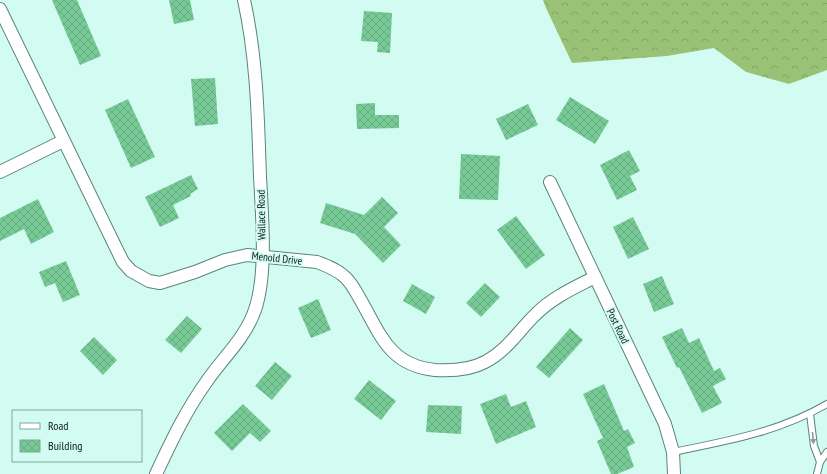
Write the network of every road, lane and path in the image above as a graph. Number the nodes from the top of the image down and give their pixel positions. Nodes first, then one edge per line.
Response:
1 (244, 0) edge
2 (0, 9) edge
3 (63, 141) junction
4 (0, 172) edge
5 (550, 182) dead end
6 (262, 257) junction
7 (595, 277) junction
8 (827, 404) edge
9 (810, 414) junction
10 (673, 452) junction
11 (827, 452) edge
12 (820, 462) junction
13 (156, 474) edge
14 (674, 474) edge
15 (817, 474) edge

1 - 6 street, Wallace Road
2 - 3 street, Menold Drive
3 - 4 street
3 - 6 street, Menold Drive
5 - 7 street, Post Road
6 - 7 street, Menold Drive
6 - 13 street, Wallace Road
7 - 10 street, Post Road
8 - 9 lane
9 - 10 lane
9 -> 12 lane
10 - 14 street, Post Road
11 - 12 lane
12 - 15 lane

